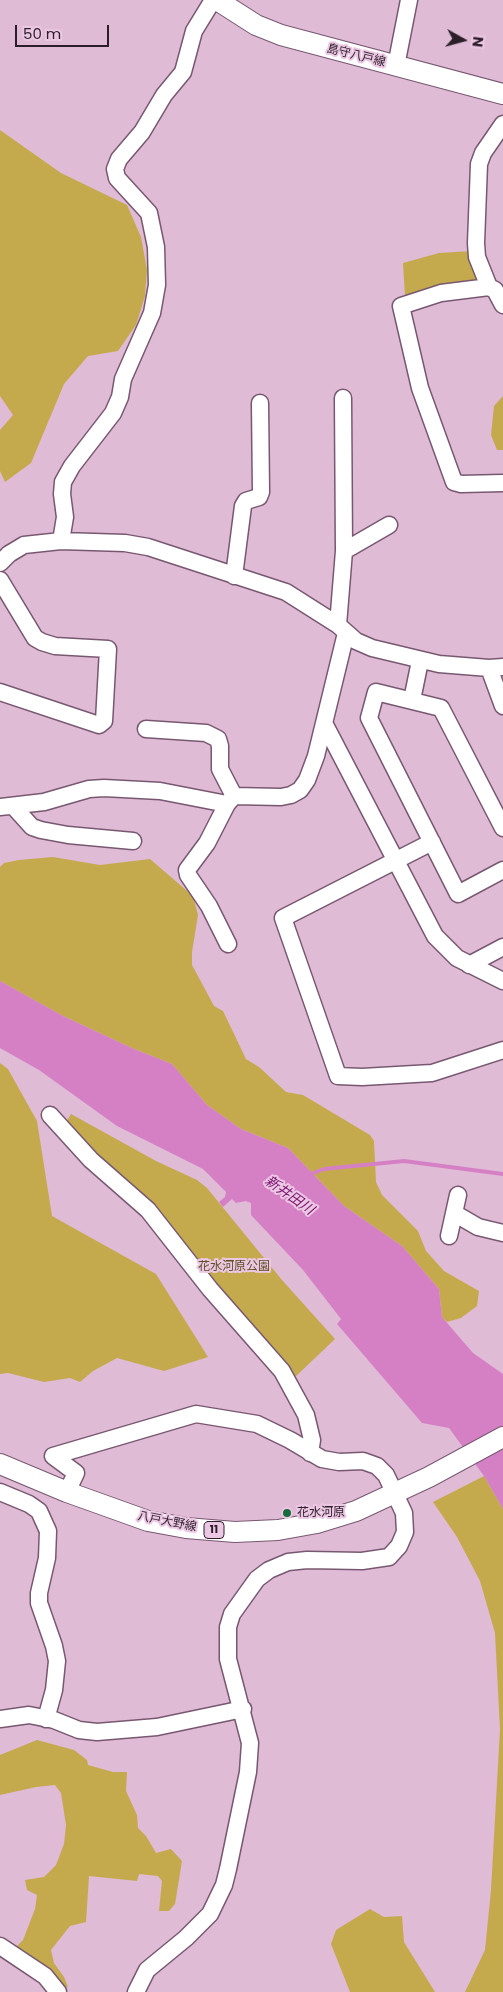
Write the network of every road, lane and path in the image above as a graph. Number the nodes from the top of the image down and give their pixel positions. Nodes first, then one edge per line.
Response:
1 (215, 0) edge
2 (409, 0) edge
3 (396, 66) junction
4 (503, 94) edge
5 (503, 124) edge
6 (489, 287) junction
7 (503, 305) edge
8 (343, 398) dead end
9 (260, 403) dead end
10 (503, 483) edge
11 (389, 525) dead end
12 (61, 541) junction
13 (0, 544) edge
14 (24, 545) junction
15 (344, 551) junction
16 (0, 563) edge
17 (234, 576) junction
18 (0, 580) edge
19 (342, 629) junction
20 (420, 661) junction
21 (496, 668) edge
22 (0, 692) edge
23 (412, 700) junction
24 (503, 706) edge
25 (324, 723) junction
26 (146, 729) dead end
27 (230, 800) junction
28 (6, 807) edge
29 (503, 828) edge
30 (133, 841) dead end
31 (432, 842) junction
32 (395, 862) junction
33 (503, 870) edge
34 (228, 944) dead end
35 (503, 947) edge
36 (469, 965) junction
37 (503, 980) edge
38 (503, 1050) edge
39 (50, 1115) dead end
40 (458, 1195) dead end
41 (454, 1214) junction
42 (503, 1233) edge
43 (449, 1236) dead end
44 (503, 1437) edge
45 (310, 1453) junction
46 (0, 1464) edge
47 (0, 1492) edge
48 (66, 1492) junction
49 (396, 1493) junction
50 (243, 1709) junction
51 (0, 1719) edge
52 (46, 1719) junction
53 (0, 1946) edge
54 (58, 1992) edge
55 (136, 1992) edge

1 - 3 main road, 島守八戸線
1 - 12 street
2 - 3 street
3 - 4 main road, 島守八戸線
5 - 6 street
6 - 7 street
6 - 10 street
8 - 15 street
9 - 17 street
11 - 15 street
12 - 14 street
12 - 17 street
13 - 14 street
14 - 16 street
15 - 19 street
17 - 19 street
18 - 22 street
19 - 20 street
19 - 25 street
20 - 21 street
20 - 23 street
21 - 24 street
23 - 29 street
23 - 31 street
25 - 27 street
25 - 32 street
26 - 27 street
27 - 28 street
27 - 34 street
28 - 30 street
31 - 32 street
31 - 33 street
32 - 36 street
32 - 38 street
35 - 36 street
36 - 37 street
39 - 45 street
40 - 41 street
41 - 42 street
41 - 43 street
44 - 49 main road, 八戸大野線 / 11
45 - 48 street
45 - 49 street
46 - 48 main road, 八戸大野線 / 11
47 - 52 street
48 - 49 main road, 八戸大野線 / 11
49 - 50 street
50 - 52 street
50 - 55 street
51 - 52 street
53 - 54 street

